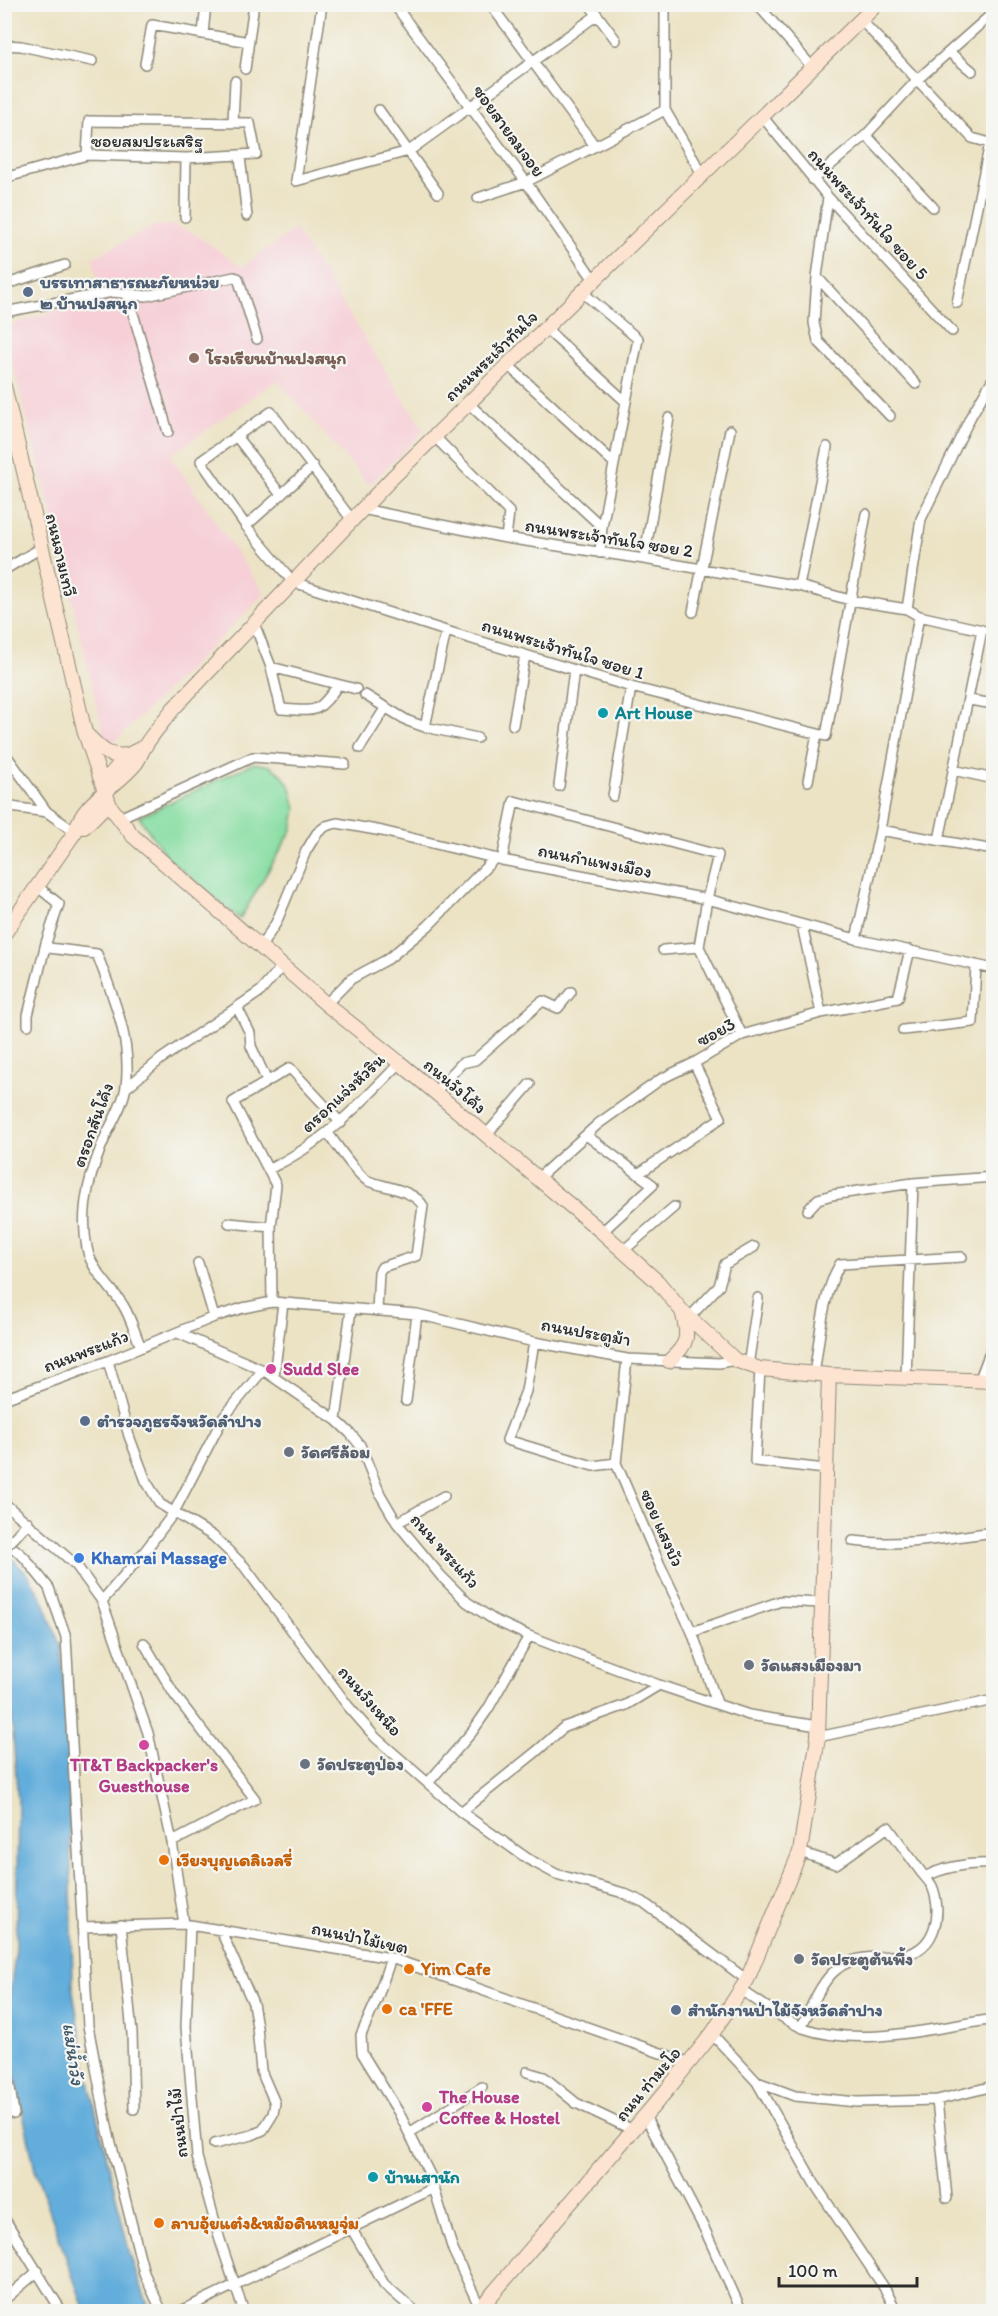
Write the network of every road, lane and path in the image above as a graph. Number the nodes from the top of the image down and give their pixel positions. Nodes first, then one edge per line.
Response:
1 (206, 4) edge
2 (322, 4) edge
3 (394, 4) edge
4 (490, 4) edge
5 (588, 4) edge
6 (665, 4) edge
7 (757, 4) edge
8 (877, 4) edge
9 (253, 11) dead end
10 (993, 12) edge
11 (597, 15) junction
12 (861, 20) junction
13 (203, 34) junction
14 (616, 40) dead end
15 (249, 42) junction
16 (4, 45) edge
17 (949, 52) junction
18 (92, 61) dead end
19 (532, 63) junction
20 (145, 64) dead end
21 (812, 67) junction
22 (245, 69) dead end
23 (972, 71) dead end
24 (917, 80) junction
25 (235, 81) dead end
26 (472, 108) junction
27 (378, 110) dead end
28 (664, 110) junction
29 (762, 116) junction
30 (233, 122) junction
31 (866, 135) junction
32 (992, 144) edge
33 (595, 146) junction
34 (409, 151) junction
35 (87, 155) junction
36 (240, 157) junction
37 (186, 158) junction
38 (702, 174) junction
39 (4, 178) edge
40 (813, 180) junction
41 (526, 182) junction
42 (438, 193) dead end
43 (828, 196) junction
44 (478, 198) dead end
45 (933, 207) dead end
46 (247, 216) dead end
47 (185, 217) dead end
48 (65, 265) dead end
49 (817, 277) junction
50 (594, 280) junction
51 (4, 285) edge
52 (582, 292) junction
53 (127, 293) junction
54 (957, 303) dead end
55 (4, 312) edge
56 (545, 328) junction
57 (952, 331) dead end
58 (257, 339) dead end
59 (508, 365) junction
60 (993, 376) edge
61 (916, 384) dead end
62 (4, 386) edge
63 (625, 401) junction
64 (468, 403) junction
65 (890, 416) dead end
66 (669, 418) dead end
67 (730, 430) dead end
68 (168, 432) dead end
69 (236, 436) junction
70 (434, 436) junction
71 (827, 447) dead end
72 (613, 462) junction
73 (313, 466) junction
74 (281, 495) junction
75 (866, 514) dead end
76 (357, 515) junction
77 (246, 526) junction
78 (602, 527) junction
79 (506, 538) junction
80 (40, 548) junction
81 (600, 553) junction
82 (644, 559) junction
83 (4, 570) edge
84 (701, 570) junction
85 (293, 582) junction
86 (800, 586) junction
87 (850, 600) junction
88 (907, 609) junction
89 (693, 612) dead end
90 (920, 616) junction
91 (254, 623) junction
92 (446, 631) junction
93 (525, 655) junction
94 (271, 667) junction
95 (574, 670) junction
96 (339, 686) junction
97 (631, 687) junction
98 (356, 689) dead end
99 (365, 695) dead end
100 (969, 700) junction
101 (993, 704) edge
102 (386, 707) junction
103 (513, 725) dead end
104 (425, 727) junction
105 (84, 733) junction
106 (821, 735) junction
107 (477, 738) dead end
108 (144, 747) junction
109 (360, 748) dead end
110 (4, 752) edge
111 (128, 755) junction
112 (345, 764) dead end
113 (953, 770) junction
114 (993, 779) edge
115 (808, 780) dead end
116 (559, 786) dead end
117 (104, 792) junction
118 (613, 796) dead end
119 (4, 806) edge
120 (47, 812) junction
121 (126, 815) junction
122 (880, 830) junction
123 (75, 832) junction
124 (939, 840) junction
125 (145, 848) junction
126 (993, 850) edge
127 (499, 859) junction
128 (38, 886) junction
129 (707, 899) junction
130 (802, 925) junction
131 (5, 934) edge
132 (856, 939) junction
133 (46, 943) junction
134 (699, 947) junction
135 (260, 948) junction
136 (663, 950) dead end
137 (910, 950) junction
138 (976, 965) junction
139 (282, 966) junction
140 (993, 969) edge
141 (571, 992) dead end
142 (326, 1004) junction
143 (237, 1007) junction
144 (821, 1013) junction
145 (28, 1025) dead end
146 (903, 1030) dead end
147 (742, 1035) junction
148 (400, 1063) junction
149 (694, 1063) junction
150 (267, 1081) junction
151 (530, 1084) dead end
152 (126, 1088) junction
153 (435, 1092) junction
154 (341, 1124) junction
155 (328, 1133) junction
156 (486, 1135) junction
157 (586, 1135) junction
158 (269, 1169) junction
159 (638, 1174) junction
160 (993, 1177) edge
161 (537, 1179) junction
162 (914, 1183) junction
163 (674, 1207) dead end
164 (808, 1210) dead end
165 (229, 1223) dead end
166 (271, 1227) junction
167 (602, 1232) junction
168 (753, 1247) dead end
169 (623, 1251) junction
170 (962, 1257) dead end
171 (910, 1259) junction
172 (198, 1263) dead end
173 (758, 1298) dead end
174 (272, 1302) junction
175 (283, 1303) junction
176 (351, 1310) junction
177 (377, 1311) junction
178 (417, 1314) junction
179 (685, 1314) junction
180 (214, 1317) junction
181 (178, 1333) junction
182 (534, 1342) junction
183 (993, 1342) edge
184 (141, 1347) junction
185 (627, 1359) junction
186 (108, 1360) junction
187 (735, 1360) junction
188 (669, 1361) junction
189 (754, 1367) junction
190 (263, 1370) junction
191 (814, 1374) junction
192 (829, 1375) junction
193 (274, 1376) junction
194 (906, 1379) junction
195 (979, 1381) junction
196 (993, 1381) edge
197 (4, 1399) edge
198 (406, 1401) dead end
199 (336, 1420) junction
200 (616, 1463) junction
201 (825, 1469) junction
202 (444, 1496) dead end
203 (4, 1503) edge
204 (173, 1514) junction
205 (28, 1522) junction
206 (397, 1523) junction
207 (993, 1532) edge
208 (4, 1539) edge
209 (853, 1541) dead end
210 (4, 1548) edge
211 (102, 1601) junction
212 (820, 1603) junction
213 (693, 1632) junction
214 (529, 1636) junction
215 (144, 1643) dead end
216 (659, 1685) junction
217 (993, 1700) edge
218 (717, 1703) junction
219 (818, 1731) junction
220 (428, 1783) junction
221 (461, 1812) junction
222 (172, 1842) junction
223 (800, 1852) junction
224 (993, 1864) edge
225 (925, 1877) junction
226 (4, 1923) edge
227 (187, 1924) junction
228 (121, 1925) junction
229 (82, 1927) junction
230 (220, 1929) junction
231 (4, 1940) edge
232 (391, 1958) junction
233 (744, 1985) junction
234 (993, 2019) edge
235 (801, 2027) junction
236 (712, 2034) junction
237 (4, 2048) edge
238 (689, 2063) junction
239 (527, 2072) dead end
240 (757, 2082) junction
241 (993, 2086) edge
242 (482, 2087) dead end
243 (937, 2100) junction
244 (134, 2109) dead end
245 (14, 2114) dead end
246 (645, 2116) junction
247 (633, 2130) junction
248 (409, 2133) junction
249 (214, 2144) dead end
250 (434, 2188) junction
251 (947, 2198) dead end
252 (5, 2221) edge
253 (351, 2228) junction
254 (38, 2271) junction
255 (235, 2284) junction
256 (4, 2300) edge
257 (480, 2310) edge
258 (62, 2312) edge
259 (162, 2312) edge
260 (179, 2312) edge
261 (244, 2312) edge
262 (416, 2312) edge
263 (742, 2312) edge
264 (897, 2312) edge

1 - 13 street
2 - 34 street
3 - 26 street, ซอยสายลมจอย
4 - 19 street
5 - 11 street
6 - 28 street
7 - 21 street
8 - 12 street, ถนนพระเจ้าทันใจ
9 - 15 street
10 - 17 street
11 - 14 street
11 - 19 street
12 - 21 street, ถนนพระเจ้าทันใจ
12 - 24 street
13 - 15 street
13 - 20 street
15 - 22 street
16 - 18 street
17 - 23 street
17 - 24 street
19 - 26 street
19 - 33 street
21 - 29 street, ถนนพระเจ้าทันใจ
24 - 31 street
24 - 32 street
25 - 30 street
26 - 34 street
26 - 41 street, ซอยสายลมจอย
27 - 34 street
28 - 33 street
28 - 38 street
29 - 38 street, ถนนพระเจ้าทันใจ
29 - 40 street, ถนนพระเจ้าทันใจ ซอย 5
30 - 35 street
30 - 36 street, ซอยสมประเสริฐ
31 - 40 street
31 - 45 street
32 - 54 street
33 - 41 street
34 - 42 street
35 - 37 street, ซอยสมประเสริฐ
35 - 39 street, ซอยสมประเสริฐ
36 - 37 street, ซอยสมประเสริฐ
36 - 46 street
37 - 47 street
38 - 50 street, ถนนพระเจ้าทันใจ
40 - 43 street, ถนนพระเจ้าทันใจ ซอย 5
41 - 44 street
41 - 50 street, ซอยสายลมจอย
43 - 49 street
43 - 57 street, ถนนพระเจ้าทันใจ ซอย 5
48 - 51 street
49 - 61 street
49 - 65 street
50 - 52 street, ถนนพระเจ้าทันใจ
52 - 56 street, ถนนพระเจ้าทันใจ
52 - 63 street
53 - 55 street
53 - 58 street
53 - 68 street
56 - 59 street, ถนนพระเจ้าทันใจ
56 - 63 street
59 - 64 street, ถนนพระเจ้าทันใจ
59 - 72 street
60 - 88 street
62 - 80 street, ถนนจามเทวี
63 - 72 street
64 - 70 street, ถนนพระเจ้าทันใจ
64 - 78 street
66 - 82 street
67 - 84 street
69 - 73 street
69 - 74 street
69 - 77 street
70 - 76 street, ถนนพระเจ้าทันใจ
70 - 79 street
71 - 86 street
72 - 78 street
73 - 74 street
73 - 76 street
74 - 77 street
75 - 87 street
76 - 79 street, ถนนพระเจ้าทันใจ ซอย 2
76 - 85 street, ถนนพระเจ้าทันใจ
77 - 85 street
78 - 81 street
79 - 81 street, ถนนพระเจ้าทันใจ ซอย 2
80 - 83 street
80 - 105 street, ถนนจามเทวี
81 - 82 street, ถนนพระเจ้าทันใจ ซอย 2
82 - 84 street, ถนนพระเจ้าทันใจ ซอย 2
84 - 86 street, ถนนพระเจ้าทันใจ ซอย 2
84 - 89 street
85 - 91 street, ถนนพระเจ้าทันใจ
85 - 92 street, ถนนพระเจ้าทันใจ ซอย 1
86 - 87 street, ถนนพระเจ้าทันใจ ซอย 2
87 - 88 street, ถนนพระเจ้าทันใจ ซอย 2
87 - 106 street
88 - 90 street, ถนนพระเจ้าทันใจ ซอย 2
90 - 100 street, ถนนพระเจ้าทันใจ ซอย 2
90 - 122 street
91 - 94 street
91 - 108 street, ถนนพระเจ้าทันใจ
92 - 93 street, ถนนพระเจ้าทันใจ ซอย 1
92 - 104 street
93 - 95 street, ถนนพระเจ้าทันใจ ซอย 1
93 - 103 street
94 - 96 street
94 - 96 street
95 - 97 street, ถนนพระเจ้าทันใจ ซอย 1
95 - 116 street
96 - 98 street
97 - 106 street, ถนนพระเจ้าทันใจ ซอย 1
97 - 118 street
99 - 102 street
100 - 101 street
100 - 113 street, ถนนพระเจ้าทันใจ ซอย 2
102 - 104 street
102 - 109 street
104 - 107 street
105 - 111 street
105 - 117 street, ถนนจามเทวี
106 - 115 street
108 - 111 street, ถนนพระเจ้าทันใจ
108 - 117 street, ถนนพระเจ้าทันใจ
110 - 120 street
111 - 117 street, ถนนพระเจ้าทันใจ
112 - 121 street
113 - 114 street
113 - 124 street, ถนนพระเจ้าทันใจ ซอย 2
117 - 121 street, ถนนวังโค้ง
117 - 123 street
117 - 125 street, ถนนวังโค้ง
119 - 120 street
120 - 123 street
121 - 125 street, ถนนวังโค้ง
122 - 124 street
122 - 132 street
123 - 128 street
124 - 126 street
125 - 135 street, ถนนวังโค้ง
127 - 129 street, ถนนกำแพงเมือง
127 - 129 street
127 - 135 street, ถนนกำแพงเมือง
127 - 142 street
128 - 131 street
128 - 133 street
129 - 130 street, ถนนกำแพงเมือง
129 - 134 street
130 - 132 street, ถนนกำแพงเมือง
130 - 144 street
132 - 137 street, ถนนกำแพงเมือง
133 - 145 street
133 - 152 street, ตรอกสันโค้ง
134 - 136 street
134 - 147 street
135 - 139 street, ถนนวังโค้ง
137 - 138 street, ถนนกำแพงเมือง
137 - 144 street, ซอย3
138 - 140 street, ถนนกำแพงเมือง
138 - 146 street
139 - 142 street, ถนนวังโค้ง
139 - 143 street
141 - 153 street
142 - 148 street, ถนนวังโค้ง
143 - 150 street
143 - 152 street
144 - 147 street, ซอย3
147 - 149 street, ซอย3
148 - 153 street, ถนนวังโค้ง
148 - 154 street, ตรอกแจ่งหัวริน
149 - 157 street, ซอย3
149 - 159 street
150 - 154 street
150 - 158 street
151 - 156 street
152 - 184 street, ตรอกสันโค้ง
153 - 156 street, ถนนวังโค้ง
154 - 155 street, ตรอกแจ่งหัวริน
155 - 158 street, ตรอกแจ่งหัวริน
155 - 177 street
156 - 161 street, ถนนวังโค้ง
157 - 159 street
157 - 161 street, ซอย3
158 - 166 street
159 - 167 street
160 - 162 street
161 - 167 street, ถนนวังโค้ง
162 - 164 street
162 - 171 street
163 - 169 street
165 - 166 street
166 - 174 street
167 - 169 street, ถนนวังโค้ง
168 - 179 street
169 - 179 street, ถนนวังโค้ง
170 - 171 street
171 - 191 street
171 - 194 street
172 - 180 street
173 - 189 street
174 - 175 street, ถนนประตูม้า
174 - 180 street, ถนนประตูม้า
175 - 176 street, ถนนประตูม้า
175 - 193 street
176 - 177 street, ถนนประตูม้า
176 - 199 street
177 - 178 street, ถนนประตูม้า
178 - 182 street, ถนนประตูม้า
178 - 198 street
179 - 187 street, ถนนวังโค้ง
179 - 188 street
180 - 181 street, ถนนประตูม้า
181 - 184 street, ถนนพระแก้ว
181 - 190 street, ถนน พระแก้ว
182 - 185 street, ถนนประตูม้า
182 - 200 street
183 - 195 street
184 - 186 street, ถนนพระแก้ว
185 - 188 street, ถนนประตูม้า
185 - 200 street, ซอย แสงบัว
186 - 197 street, ถนนพระแก้ว
186 - 204 street, ถนนวังเหนือ
187 - 188 street, ถนนประตูม้า
187 - 189 street, ถนนประตูม้า
189 - 191 street, ถนนประตูม้า
189 - 201 street
190 - 193 street, ถนน พระแก้ว
190 - 204 street
191 - 192 street, ถนนประตูม้า
192 - 194 street, ถนนประตูม้า
192 - 201 street, ถนน ท่ามะโอ
193 - 199 street, ถนน พระแก้ว
194 - 195 street, ถนนประตูม้า
195 - 196 street, ถนนประตูม้า
199 - 206 street, ถนน พระแก้ว
200 - 213 street, ซอย แสงบัว
201 - 212 street, ถนน ท่ามะโอ
202 - 206 street
203 - 205 street, ถนนป่าไม้
204 - 211 street
204 - 220 street, ถนนวังเหนือ
205 - 210 street, bridge
205 - 211 street, ถนนป่าไม้
206 - 214 street, ถนน พระแก้ว
207 - 209 street
208 - 229 street
211 - 222 street, ถนนป่าไม้
212 - 213 street
212 - 219 street, ถนน ท่ามะโอ
213 - 218 street, ซอย แสงบัว
214 - 216 street, ถนน พระแก้ว
214 - 220 street
215 - 222 street
216 - 218 street, ถนน พระแก้ว
216 - 221 street
217 - 219 street
218 - 219 street, ถนน พระแก้ว
219 - 223 street, ถนน ท่ามะโอ
220 - 221 street, ถนนวังเหนือ
221 - 233 street, ถนนวังเหนือ
222 - 227 street, ถนนป่าไม้
223 - 225 street
223 - 233 street, ถนน ท่ามะโอ
224 - 225 street
225 - 235 street
226 - 231 street
227 - 228 street, ถนนป่าไม้เขต
227 - 230 street, ถนนป่าไม้เขต
227 - 255 street, ถนนป่าไม้
228 - 229 street, ถนนป่าไม้เขต
228 - 244 street
229 - 259 street
230 - 232 street, ถนนป่าไม้เขต
230 - 249 street
232 - 238 street, ถนนป่าไม้เขต
232 - 248 street
233 - 235 street, ถนนวังเหนือ
233 - 236 street, ถนน ท่ามะโอ
234 - 235 street, ถนนวังเหนือ
236 - 238 street, ถนน ท่ามะโอ
236 - 240 street
237 - 245 street
238 - 246 street, ถนน ท่ามะโอ
239 - 247 street
240 - 243 street
240 - 264 street
241 - 243 street
242 - 248 street
243 - 251 street
246 - 247 street, ถนน ท่ามะโอ
246 - 263 street
247 - 257 street, ถนน ท่ามะโอ
248 - 250 street
250 - 253 street
250 - 257 street
252 - 254 street
253 - 255 street
253 - 262 street
254 - 256 street
254 - 258 street
255 - 260 street
255 - 261 street, ถนนป่าไม้

